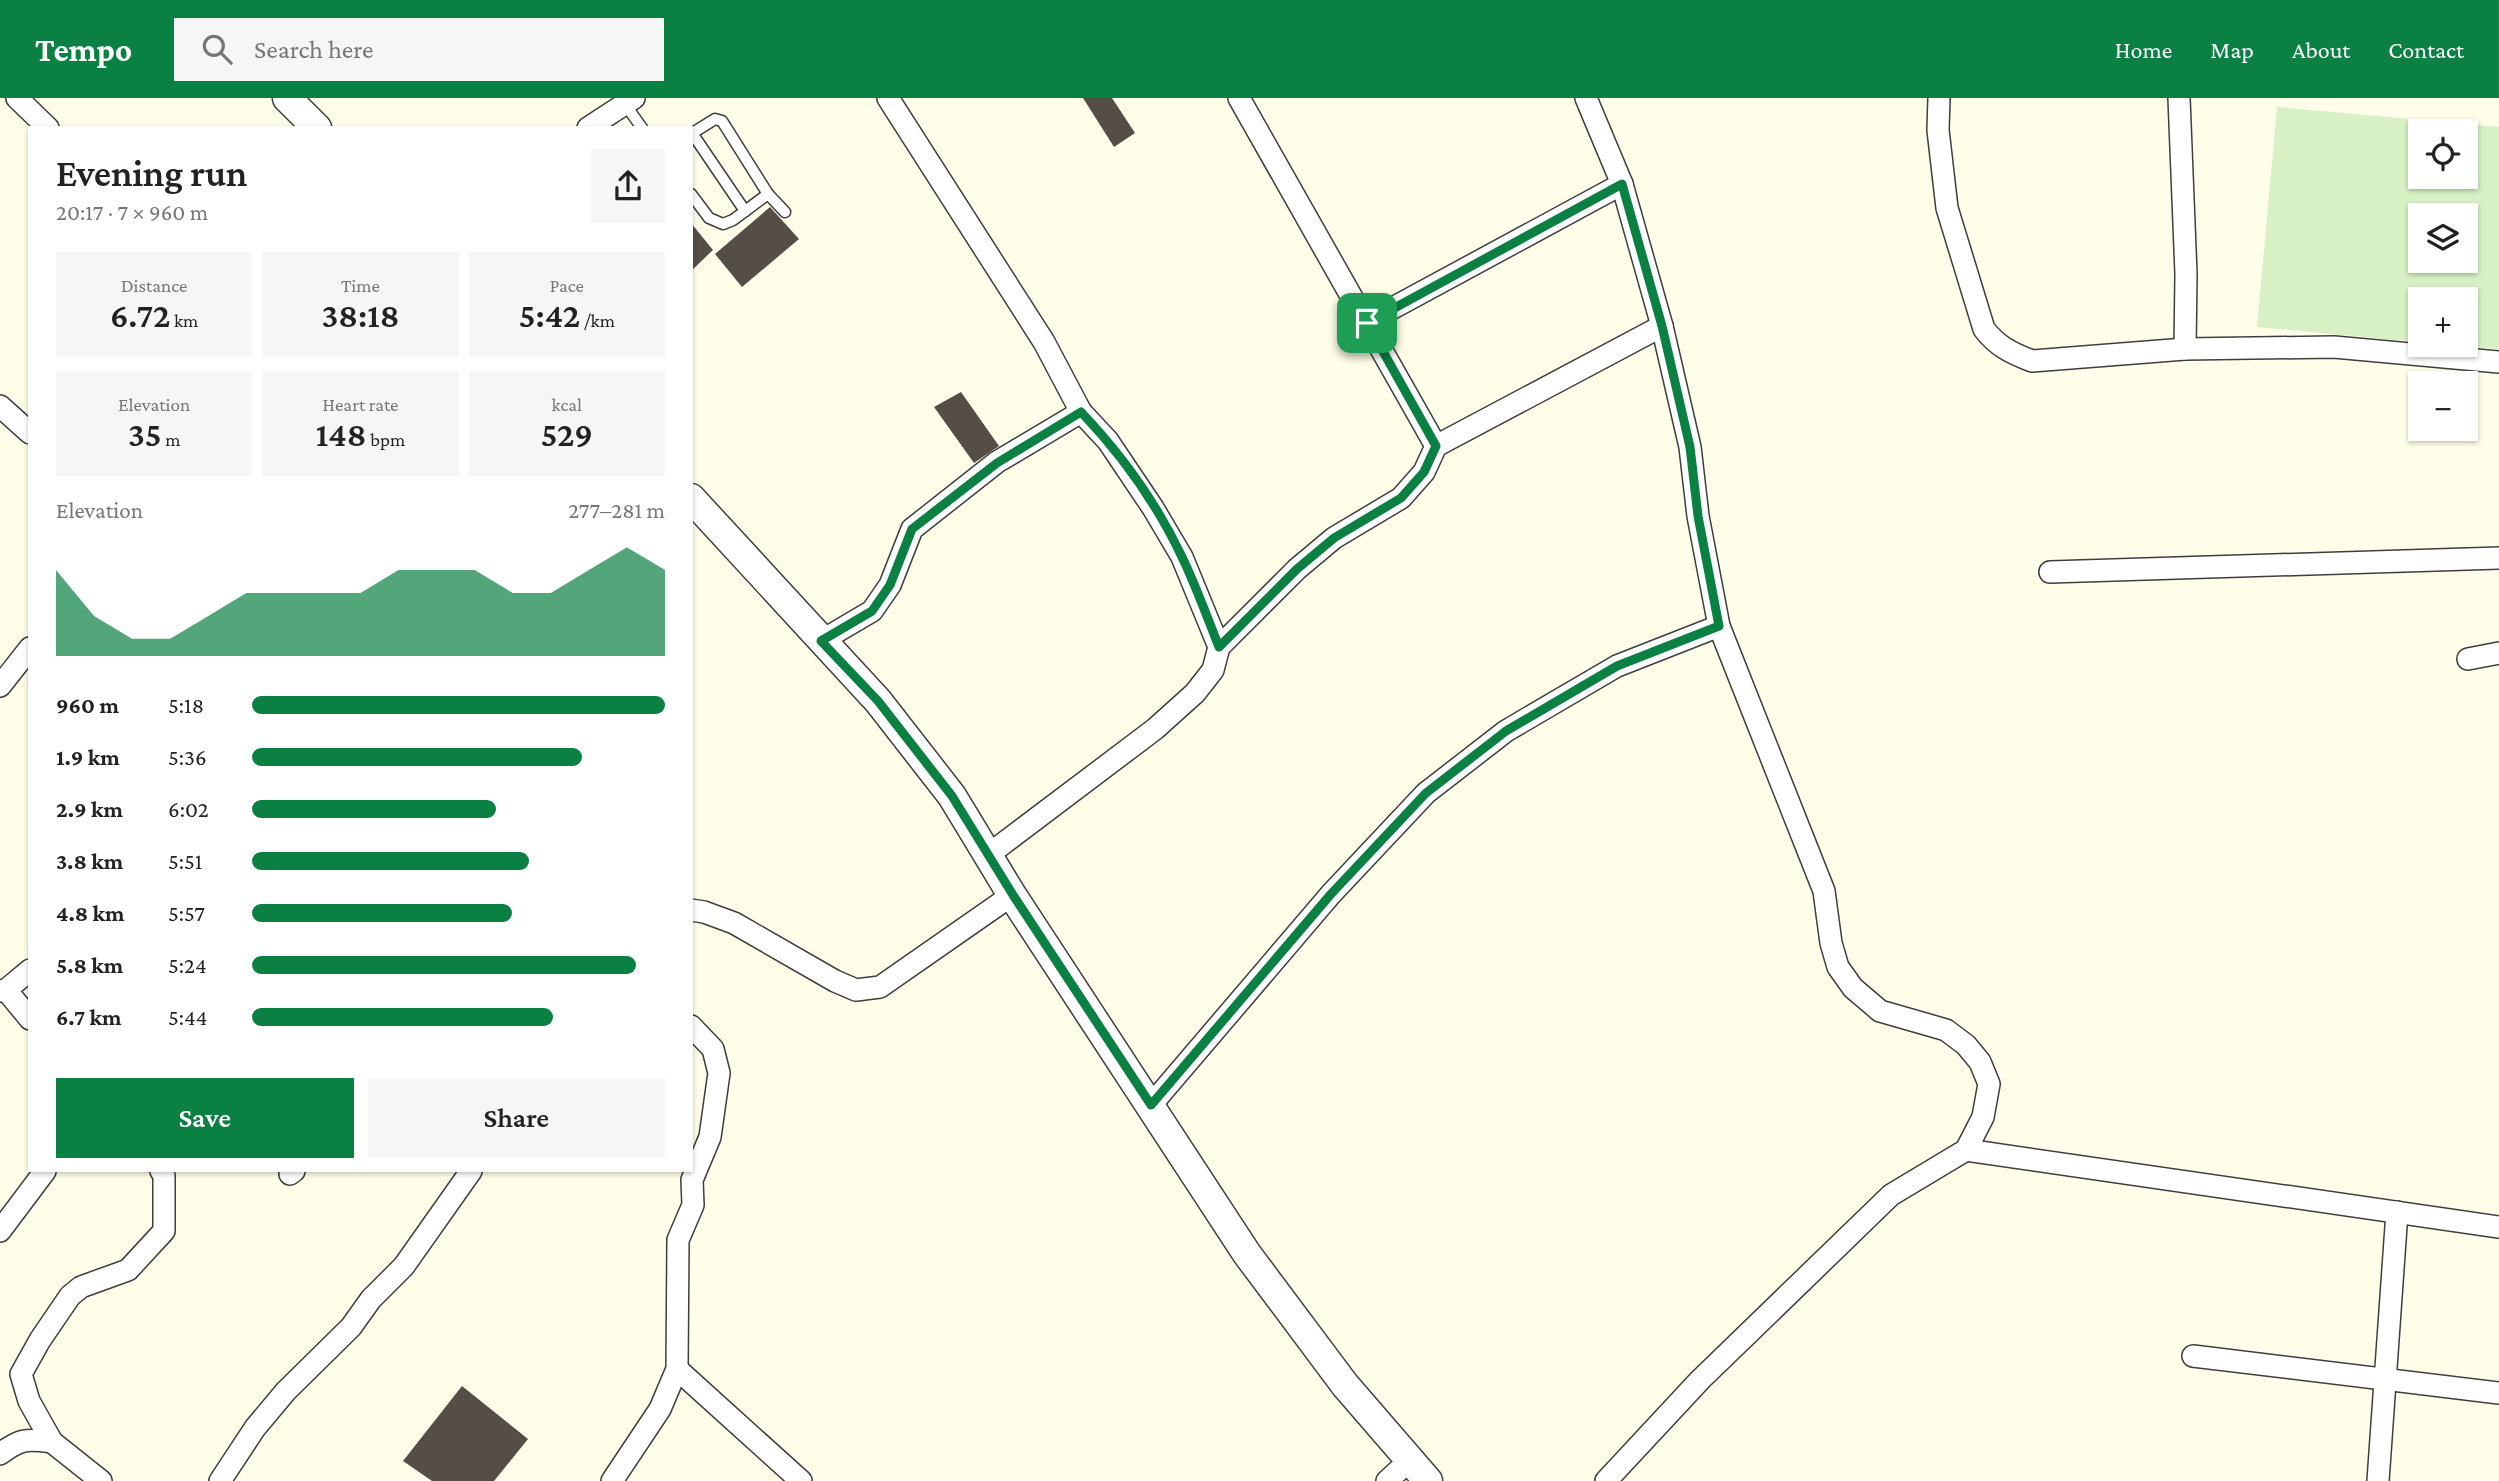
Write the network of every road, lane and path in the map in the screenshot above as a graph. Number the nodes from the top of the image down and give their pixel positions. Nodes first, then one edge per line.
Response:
1 (17, 98) edge
2 (287, 98) edge
3 (888, 98) edge
4 (1239, 98) edge
5 (1586, 98) edge
6 (1939, 98) edge
7 (2179, 98) edge
8 (629, 101) edge
9 (46, 126) edge
10 (315, 126) edge
11 (591, 126) edge
12 (641, 126) edge
13 (693, 133) edge
14 (693, 135) edge
15 (1622, 184) junction
16 (768, 194) junction
17 (693, 196) edge
18 (745, 211) junction
19 (785, 212) dead end
20 (1367, 323) junction
21 (1662, 326) junction
22 (2185, 349) junction
23 (2499, 362) edge
24 (0, 406) edge
25 (1081, 412) junction
26 (28, 431) edge
27 (1436, 446) junction
28 (693, 500) edge
29 (2499, 558) edge
30 (2050, 572) dead end
31 (1719, 626) junction
32 (821, 641) junction
33 (1219, 647) junction
34 (28, 651) edge
35 (2499, 653) edge
36 (2468, 659) dead end
37 (0, 686) edge
38 (988, 855) junction
39 (1013, 895) junction
40 (693, 910) edge
41 (28, 971) edge
42 (3, 990) edge
43 (28, 1017) edge
44 (693, 1028) edge
45 (1151, 1105) junction
46 (1966, 1150) junction
47 (44, 1172) edge
48 (162, 1172) edge
49 (470, 1172) edge
50 (2397, 1212) junction
51 (2499, 1227) edge
52 (0, 1231) edge
53 (2193, 1356) dead end
54 (677, 1369) junction
55 (2386, 1378) junction
56 (2499, 1393) edge
57 (52, 1442) junction
58 (0, 1454) edge
59 (1410, 1460) junction
60 (100, 1481) edge
61 (220, 1481) edge
62 (612, 1481) edge
63 (801, 1481) edge
64 (1387, 1481) edge
65 (1429, 1481) edge
66 (1606, 1481) edge
67 (2378, 1481) edge

1 - 9 street
2 - 10 street
3 - 25 street
4 - 20 street
5 - 15 street
6 - 22 street
7 - 22 street
8 - 11 street
8 - 12 lane
13 - 16 lane
14 - 18 lane
15 - 20 street
15 - 21 street
16 - 18 lane
16 - 19 lane
17 - 18 lane
20 - 27 street
21 - 27 street
21 - 31 street
22 - 23 street
24 - 26 street
25 - 32 street
25 - 33 street
27 - 33 street
28 - 32 street
29 - 30 street
31 - 45 street
31 - 46 street
32 - 38 street
33 - 38 street
34 - 37 street
35 - 36 street
38 - 39 street
39 - 40 street
39 - 45 street
41 - 42 street
42 - 43 street
44 - 54 street
45 - 59 street
46 - 50 street
46 - 66 street
47 - 52 street
48 - 57 street
49 - 61 street
50 - 51 street
50 - 55 street
53 - 55 street
54 - 62 street
54 - 63 street
55 - 56 street
55 - 67 street
57 - 58 street
57 - 60 street
59 - 64 street
59 - 65 street

